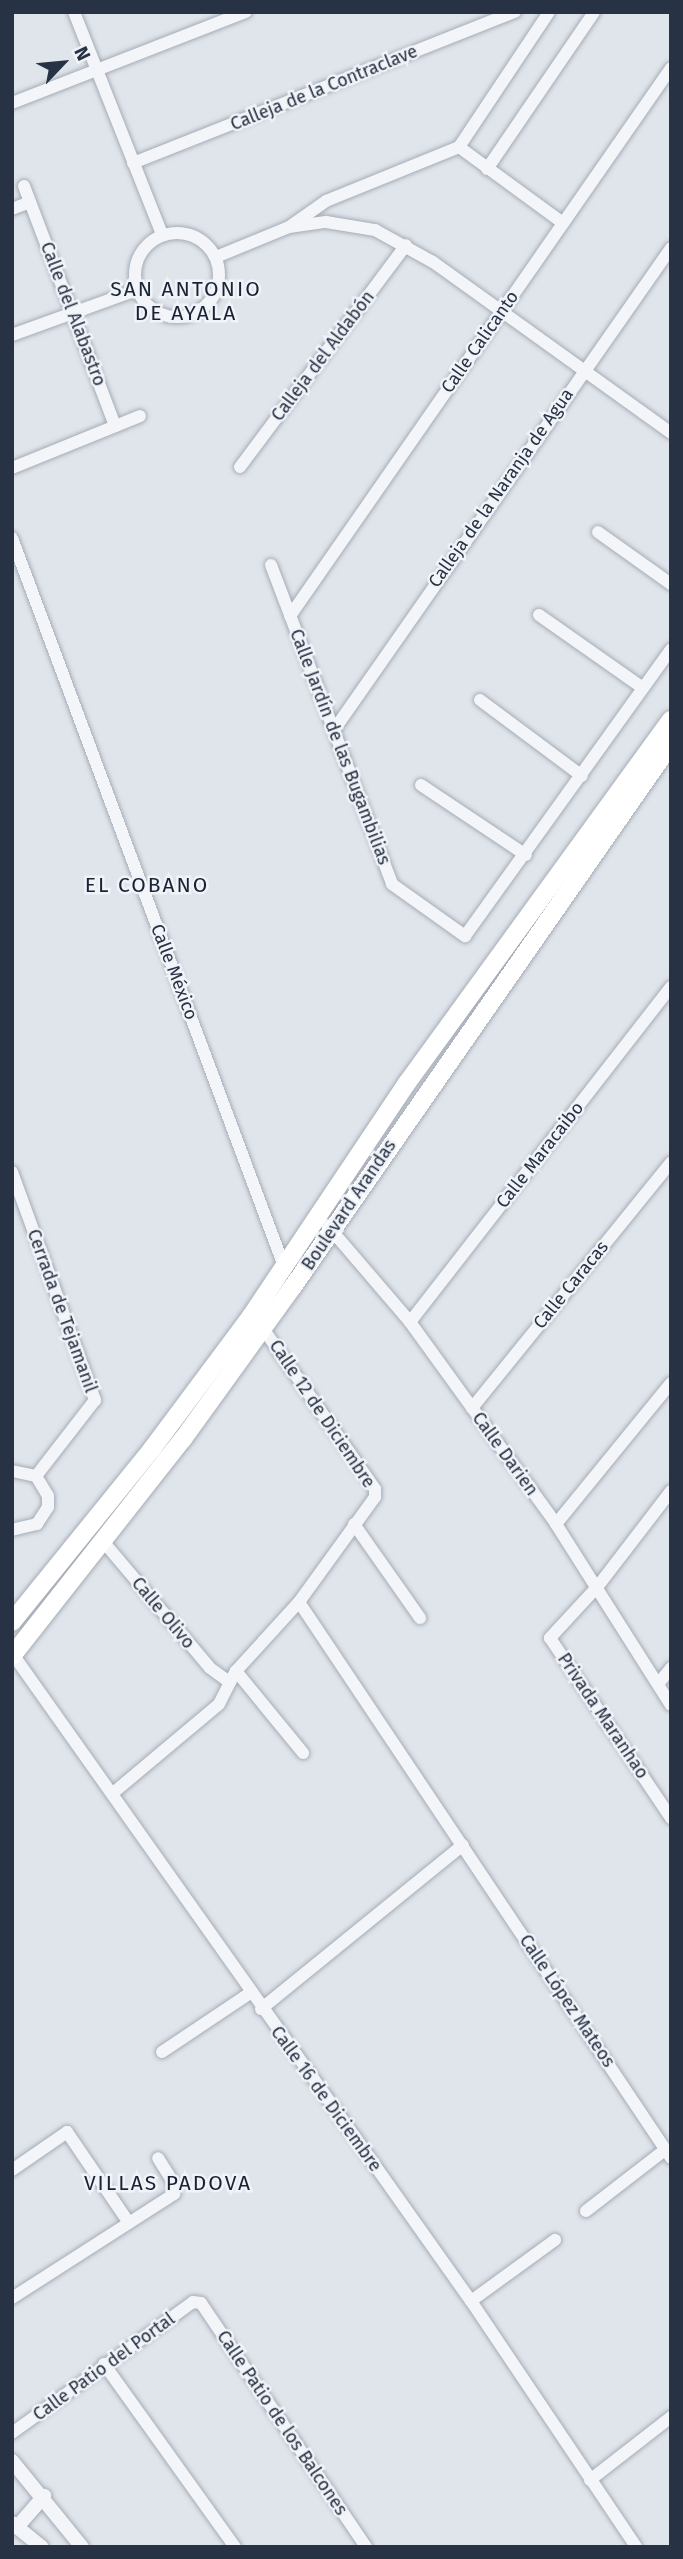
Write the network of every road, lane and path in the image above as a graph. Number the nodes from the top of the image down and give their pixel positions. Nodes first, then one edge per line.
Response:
1 (74, 12) edge
2 (246, 12) edge
3 (515, 12) edge
4 (550, 12) edge
5 (594, 12) edge
6 (671, 68) edge
7 (97, 70) junction
8 (12, 103) edge
9 (459, 147) junction
10 (133, 163) junction
11 (486, 169) junction
12 (24, 186) dead end
13 (30, 202) junction
14 (12, 209) edge
15 (563, 223) junction
16 (289, 227) junction
17 (162, 234) junction
18 (406, 245) junction
19 (671, 248) edge
20 (216, 257) junction
21 (136, 290) junction
22 (502, 310) junction
23 (72, 311) junction
24 (12, 335) edge
25 (583, 369) junction
26 (140, 416) dead end
27 (115, 426) junction
28 (671, 433) edge
29 (240, 467) dead end
30 (12, 468) edge
31 (597, 531) dead end
32 (12, 538) edge
33 (271, 565) dead end
34 (671, 584) edge
35 (539, 615) dead end
36 (290, 616) junction
37 (671, 649) edge
38 (643, 688) junction
39 (480, 700) dead end
40 (671, 720) edge
41 (334, 730) junction
42 (671, 744) edge
43 (582, 776) junction
44 (421, 785) dead end
45 (526, 855) junction
46 (671, 988) edge
47 (407, 1083) junction
48 (429, 1087) junction
49 (671, 1162) edge
50 (12, 1171) edge
51 (326, 1224) junction
52 (285, 1269) junction
53 (292, 1289) junction
54 (257, 1322) junction
55 (410, 1322) junction
56 (671, 1383) edge
57 (472, 1408) junction
58 (12, 1471) edge
59 (36, 1476) junction
60 (671, 1491) edge
61 (354, 1524) junction
62 (556, 1524) junction
63 (12, 1530) edge
64 (102, 1540) junction
65 (598, 1586) junction
66 (299, 1602) junction
67 (420, 1618) dead end
68 (12, 1622) edge
69 (13, 1654) edge
70 (671, 1668) edge
71 (233, 1676) junction
72 (658, 1684) junction
73 (671, 1705) edge
74 (303, 1753) dead end
75 (113, 1793) junction
76 (671, 1818) edge
77 (463, 1845) junction
78 (250, 1993) junction
79 (261, 2009) junction
80 (162, 2052) dead end
81 (668, 2154) edge
82 (158, 2158) dead end
83 (12, 2170) edge
84 (586, 2211) dead end
85 (129, 2222) junction
86 (555, 2240) dead end
87 (12, 2298) edge
88 (471, 2301) junction
89 (196, 2302) joint
90 (104, 2364) junction
91 (671, 2417) edge
92 (12, 2433) edge
93 (12, 2461) edge
94 (590, 2480) junction
95 (44, 2496) junction
96 (15, 2525) edge
97 (42, 2547) edge
98 (82, 2547) edge
99 (235, 2547) edge
100 (366, 2547) edge
101 (636, 2547) edge

1 - 7 street
2 - 7 street
3 - 10 street, Calleja de la Contraclave
4 - 9 street
5 - 11 street
6 - 15 street, Calle Calicanto
7 - 8 street
7 - 10 street
9 - 11 street
9 - 16 street
10 - 17 street
11 - 15 street
12 - 13 street, Calle del Alabastro
13 - 14 street
13 - 23 street, Calle del Alabastro
15 - 22 street, Calle Calicanto
16 - 18 street
16 - 20 street
17 - 20 street
17 - 21 street
18 - 22 street
18 - 29 street, Calleja del Aldabón
19 - 25 street, Calleja de la Naranja de Agua
20 - 21 street
21 - 23 street
22 - 25 street
22 - 36 street, Calle Calicanto
23 - 24 street
23 - 27 street, Calle del Alabastro
25 - 28 street
25 - 41 street, Calleja de la Naranja de Agua
26 - 27 street
27 - 30 street
31 - 34 street
32 - 52 street, Calle México
33 - 36 street, Calle Jardín de las Bugambilias
35 - 38 street
36 - 41 street, Calle Jardín de las Bugambilias
37 - 38 street
38 - 43 street
39 - 43 street
40 - 47 main road, Boulevard Arandas
41 - 45 street, Calle Jardín de las Bugambilias
42 - 48 main road, Boulevard Arandas
43 - 45 street
44 - 45 street
46 - 55 street, Calle Maracaibo
47 - 48 street
47 - 51 main road, Boulevard Arandas
48 - 51 main road, Boulevard Arandas
49 - 57 street, Calle Caracas
50 - 59 street, Cerrada de Tejamanil
51 - 52 main road, Boulevard Arandas
51 - 53 main road, Boulevard Arandas
51 - 55 street, Calle Darien
52 - 53 street, Calle México
52 - 54 main road, Boulevard Arandas
53 - 54 main road, Boulevard Arandas
54 - 61 street, Calle 12 de Diciembre
54 - 64 main road, Boulevard Arandas
54 - 68 main road, Boulevard Arandas
55 - 57 street, Calle Darien
56 - 62 street
57 - 62 street, Calle Darien
58 - 59 street
59 - 63 street
60 - 65 street
61 - 66 street, Calle 12 de Diciembre
61 - 67 street
62 - 65 street, Calle Darien
64 - 69 main road, Boulevard Arandas
64 - 71 street, Calle Olivo
65 - 72 street, Calle Darien
65 - 76 street, Privada Maranhao
66 - 71 street, Calle 12 de Diciembre
66 - 77 street, Calle López Mateos
69 - 75 street, Calle 16 de Diciembre
70 - 72 street
71 - 74 street, Calle Olivo
71 - 75 street, Calle 12 de Diciembre
72 - 73 street, Calle Darien
75 - 78 street, Calle 16 de Diciembre
77 - 79 street
77 - 81 street, Calle López Mateos
78 - 79 street, Calle 16 de Diciembre
78 - 80 street
79 - 88 street, Calle 16 de Diciembre
81 - 84 street
82 - 85 street
83 - 85 street
85 - 87 street
86 - 88 street
88 - 94 street, Calle 16 de Diciembre
89 - 90 street, Calle Patio del Portal
89 - 100 street, Calle Patio de los Balcones
90 - 92 street, Calle Patio del Portal
90 - 99 street
91 - 94 street
93 - 95 street
94 - 101 street, Calle 16 de Diciembre
95 - 96 street
95 - 98 street
96 - 97 street

